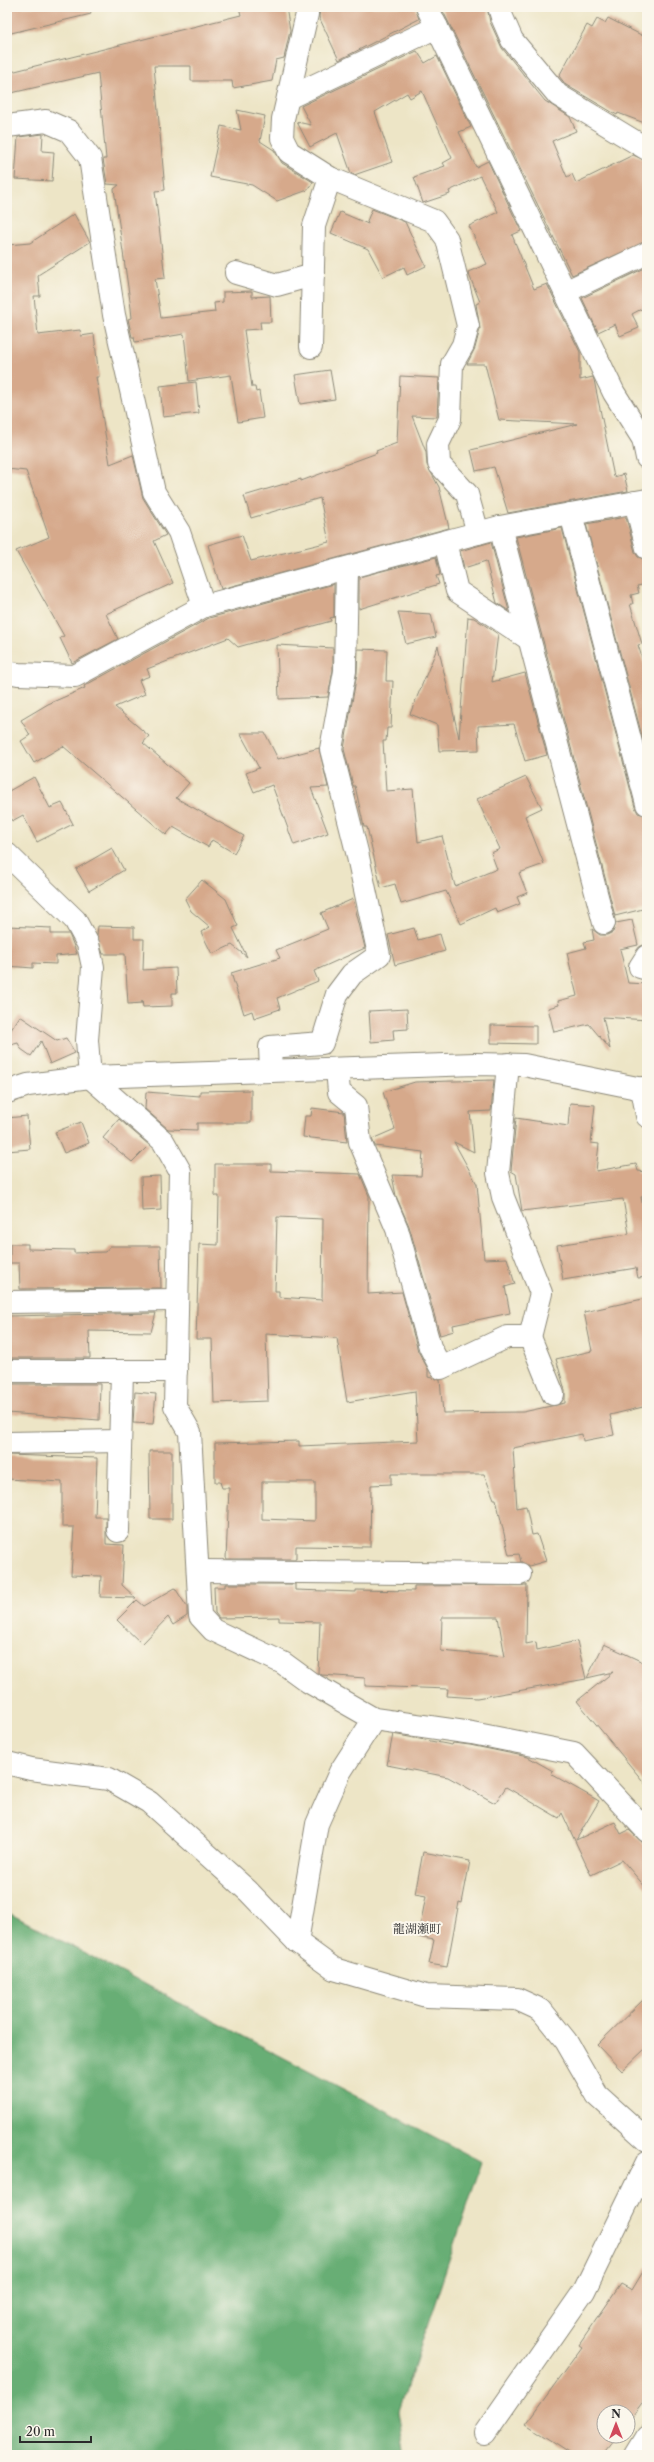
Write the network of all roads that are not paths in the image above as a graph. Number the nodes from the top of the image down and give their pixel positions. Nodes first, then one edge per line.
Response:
1 (307, 7) edge
2 (427, 7) edge
3 (499, 7) edge
4 (437, 27) junction
5 (288, 98) junction
6 (7, 126) edge
7 (647, 149) edge
8 (330, 178) junction
9 (647, 253) edge
10 (236, 273) dead end
11 (313, 275) junction
12 (565, 292) junction
13 (312, 347) dead end
14 (647, 458) edge
15 (641, 501) edge
16 (571, 514) junction
17 (500, 527) junction
18 (478, 533) junction
19 (445, 542) junction
20 (647, 548) edge
21 (347, 569) junction
22 (204, 606) junction
23 (529, 639) junction
24 (7, 672) edge
25 (647, 804) edge
26 (7, 854) edge
27 (604, 923) dead end
28 (647, 956) edge
29 (647, 969) edge
30 (508, 1064) junction
31 (337, 1069) junction
32 (271, 1071) junction
33 (90, 1077) junction
34 (644, 1089) edge
35 (7, 1092) edge
36 (647, 1116) edge
37 (177, 1300) junction
38 (7, 1302) edge
39 (530, 1337) junction
40 (7, 1372) edge
41 (122, 1372) junction
42 (176, 1372) junction
43 (553, 1394) dead end
44 (120, 1441) junction
45 (7, 1443) edge
46 (118, 1531) dead end
47 (198, 1571) junction
48 (520, 1574) dead end
49 (374, 1719) junction
50 (7, 1763) edge
51 (647, 1831) edge
52 (297, 1942) junction
53 (647, 2140) edge
54 (647, 2162) edge
55 (485, 2433) dead end
56 (647, 2437) edge
57 (636, 2455) edge

1 - 5 street
2 - 4 street
3 - 7 street
4 - 5 street
4 - 12 street
5 - 8 street
6 - 22 street
8 - 11 street
8 - 18 street
9 - 12 street
10 - 11 street
11 - 13 street
12 - 14 street
15 - 16 street
15 - 20 street
16 - 17 street
16 - 25 street
17 - 18 street
17 - 23 street
18 - 19 street
19 - 21 street
19 - 23 street
21 - 22 street
21 - 32 street
22 - 24 street
23 - 27 street
26 - 33 street
28 - 29 street
30 - 31 street
30 - 34 street
30 - 39 street
31 - 32 street
31 - 39 street
32 - 33 street
33 - 35 street
33 - 37 street
34 - 36 street
37 - 38 street
37 - 42 street
39 - 43 street
40 - 41 street
41 - 42 street
41 - 44 street
42 - 47 street
44 - 45 street
44 - 46 street
47 - 48 street
47 - 49 street
49 - 51 street
49 - 52 street
50 - 52 street
52 - 53 street
54 - 55 street
56 - 57 street

